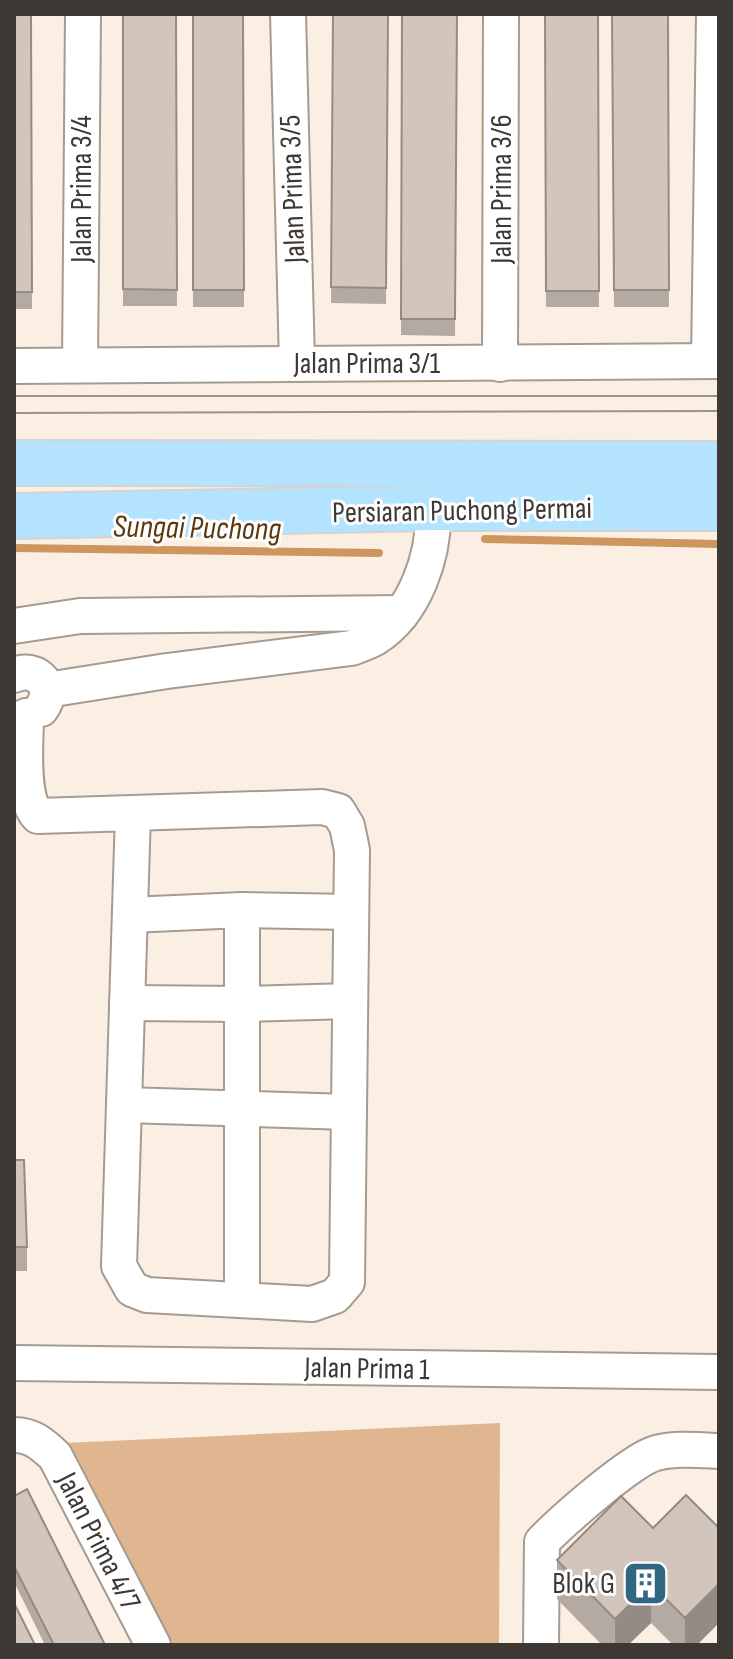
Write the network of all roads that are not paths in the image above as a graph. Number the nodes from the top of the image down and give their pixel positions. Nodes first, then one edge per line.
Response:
1 (83, 14) edge
2 (288, 14) edge
3 (501, 14) edge
4 (714, 14) edge
5 (714, 361) edge
6 (297, 363) junction
7 (500, 364) junction
8 (80, 365) junction
9 (14, 366) edge
10 (14, 463) edge
11 (719, 464) edge
12 (429, 465) junction
13 (433, 508) junction
14 (719, 508) edge
15 (14, 516) edge
16 (402, 613) junction
17 (14, 626) edge
18 (22, 688) edge
19 (133, 813) junction
20 (242, 910) junction
21 (351, 912) junction
22 (130, 915) junction
23 (350, 1001) junction
24 (127, 1003) junction
25 (242, 1004) junction
26 (124, 1105) junction
27 (243, 1111) junction
28 (349, 1112) junction
29 (242, 1300) junction
30 (14, 1363) edge
31 (719, 1372) edge
32 (26, 1438) edge
33 (719, 1451) edge
34 (153, 1645) edge
35 (541, 1645) edge

1 - 8 street, Jalan Prima 3/4
2 - 6 street, Jalan Prima 3/5
3 - 7 street, Jalan Prima 3/6
4 - 5 street
5 - 7 street, Jalan Prima 3/1
6 - 7 street, Jalan Prima 3/1
6 - 8 street, Jalan Prima 3/1
8 - 9 street, Jalan Prima 3/1
10 - 12 main road, Persiaran Puchong Permai
11 - 12 main road, Persiaran Puchong Permai
12 - 13 main road
13 - 14 main road, Persiaran Puchong Permai
13 - 15 main road, Persiaran Puchong Permai
13 - 16 street
16 - 17 street
16 - 18 street
18 - 19 street
19 - 21 street
19 - 22 street
20 - 21 street
20 - 22 street
20 - 25 street
21 - 23 street
22 - 24 street
23 - 25 street
23 - 28 street
24 - 25 street
24 - 26 street
25 - 27 street
26 - 27 street
26 - 29 street
27 - 28 street
27 - 29 street
28 - 29 street
30 - 31 street, Jalan Prima 1
32 - 34 street, Jalan Prima 4/7
33 - 35 street

